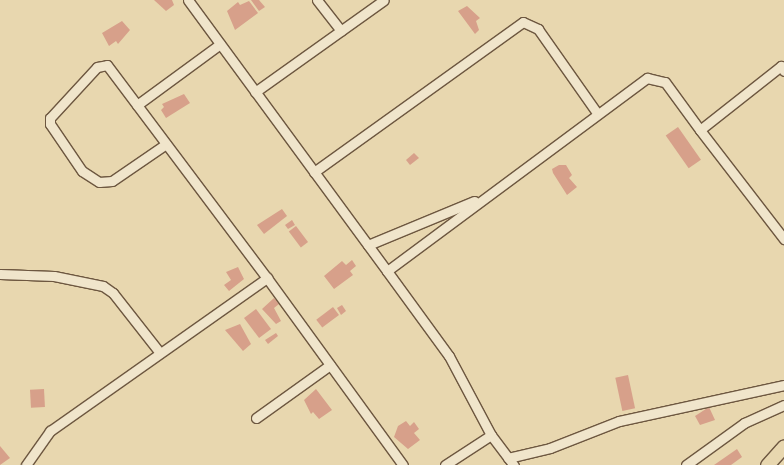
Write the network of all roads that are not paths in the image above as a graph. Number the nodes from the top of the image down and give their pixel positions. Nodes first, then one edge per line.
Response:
1 (188, 0) edge
2 (317, 0) edge
3 (384, 0) edge
4 (341, 31) junction
5 (220, 44) junction
6 (784, 70) edge
7 (255, 92) junction
8 (137, 105) junction
9 (597, 113) junction
10 (700, 130) junction
11 (166, 144) junction
12 (314, 172) junction
13 (486, 196) junction
14 (784, 239) edge
15 (368, 245) junction
16 (388, 271) junction
17 (0, 274) edge
18 (267, 278) junction
19 (160, 353) junction
20 (330, 365) junction
21 (784, 385) edge
22 (784, 405) edge
23 (256, 418) dead end
24 (492, 435) junction
25 (784, 446) edge
26 (511, 461) edge
27 (26, 465) edge
28 (403, 465) edge
29 (445, 465) edge
30 (686, 465) edge
31 (767, 465) edge

1 - 5 street
2 - 4 street
3 - 4 street
4 - 7 street
5 - 7 street
5 - 8 street
6 - 10 street
7 - 12 street
8 - 11 street
8 - 11 street
9 - 10 street
9 - 12 street
9 - 13 street
10 - 14 street
11 - 18 street
12 - 15 street
13 - 15 street
13 - 16 street
15 - 16 street
16 - 24 street
17 - 19 street
18 - 19 street
18 - 20 street
19 - 27 street
20 - 23 street
20 - 28 street
21 - 26 street
22 - 30 street
24 - 26 street
24 - 29 street
25 - 31 highway

